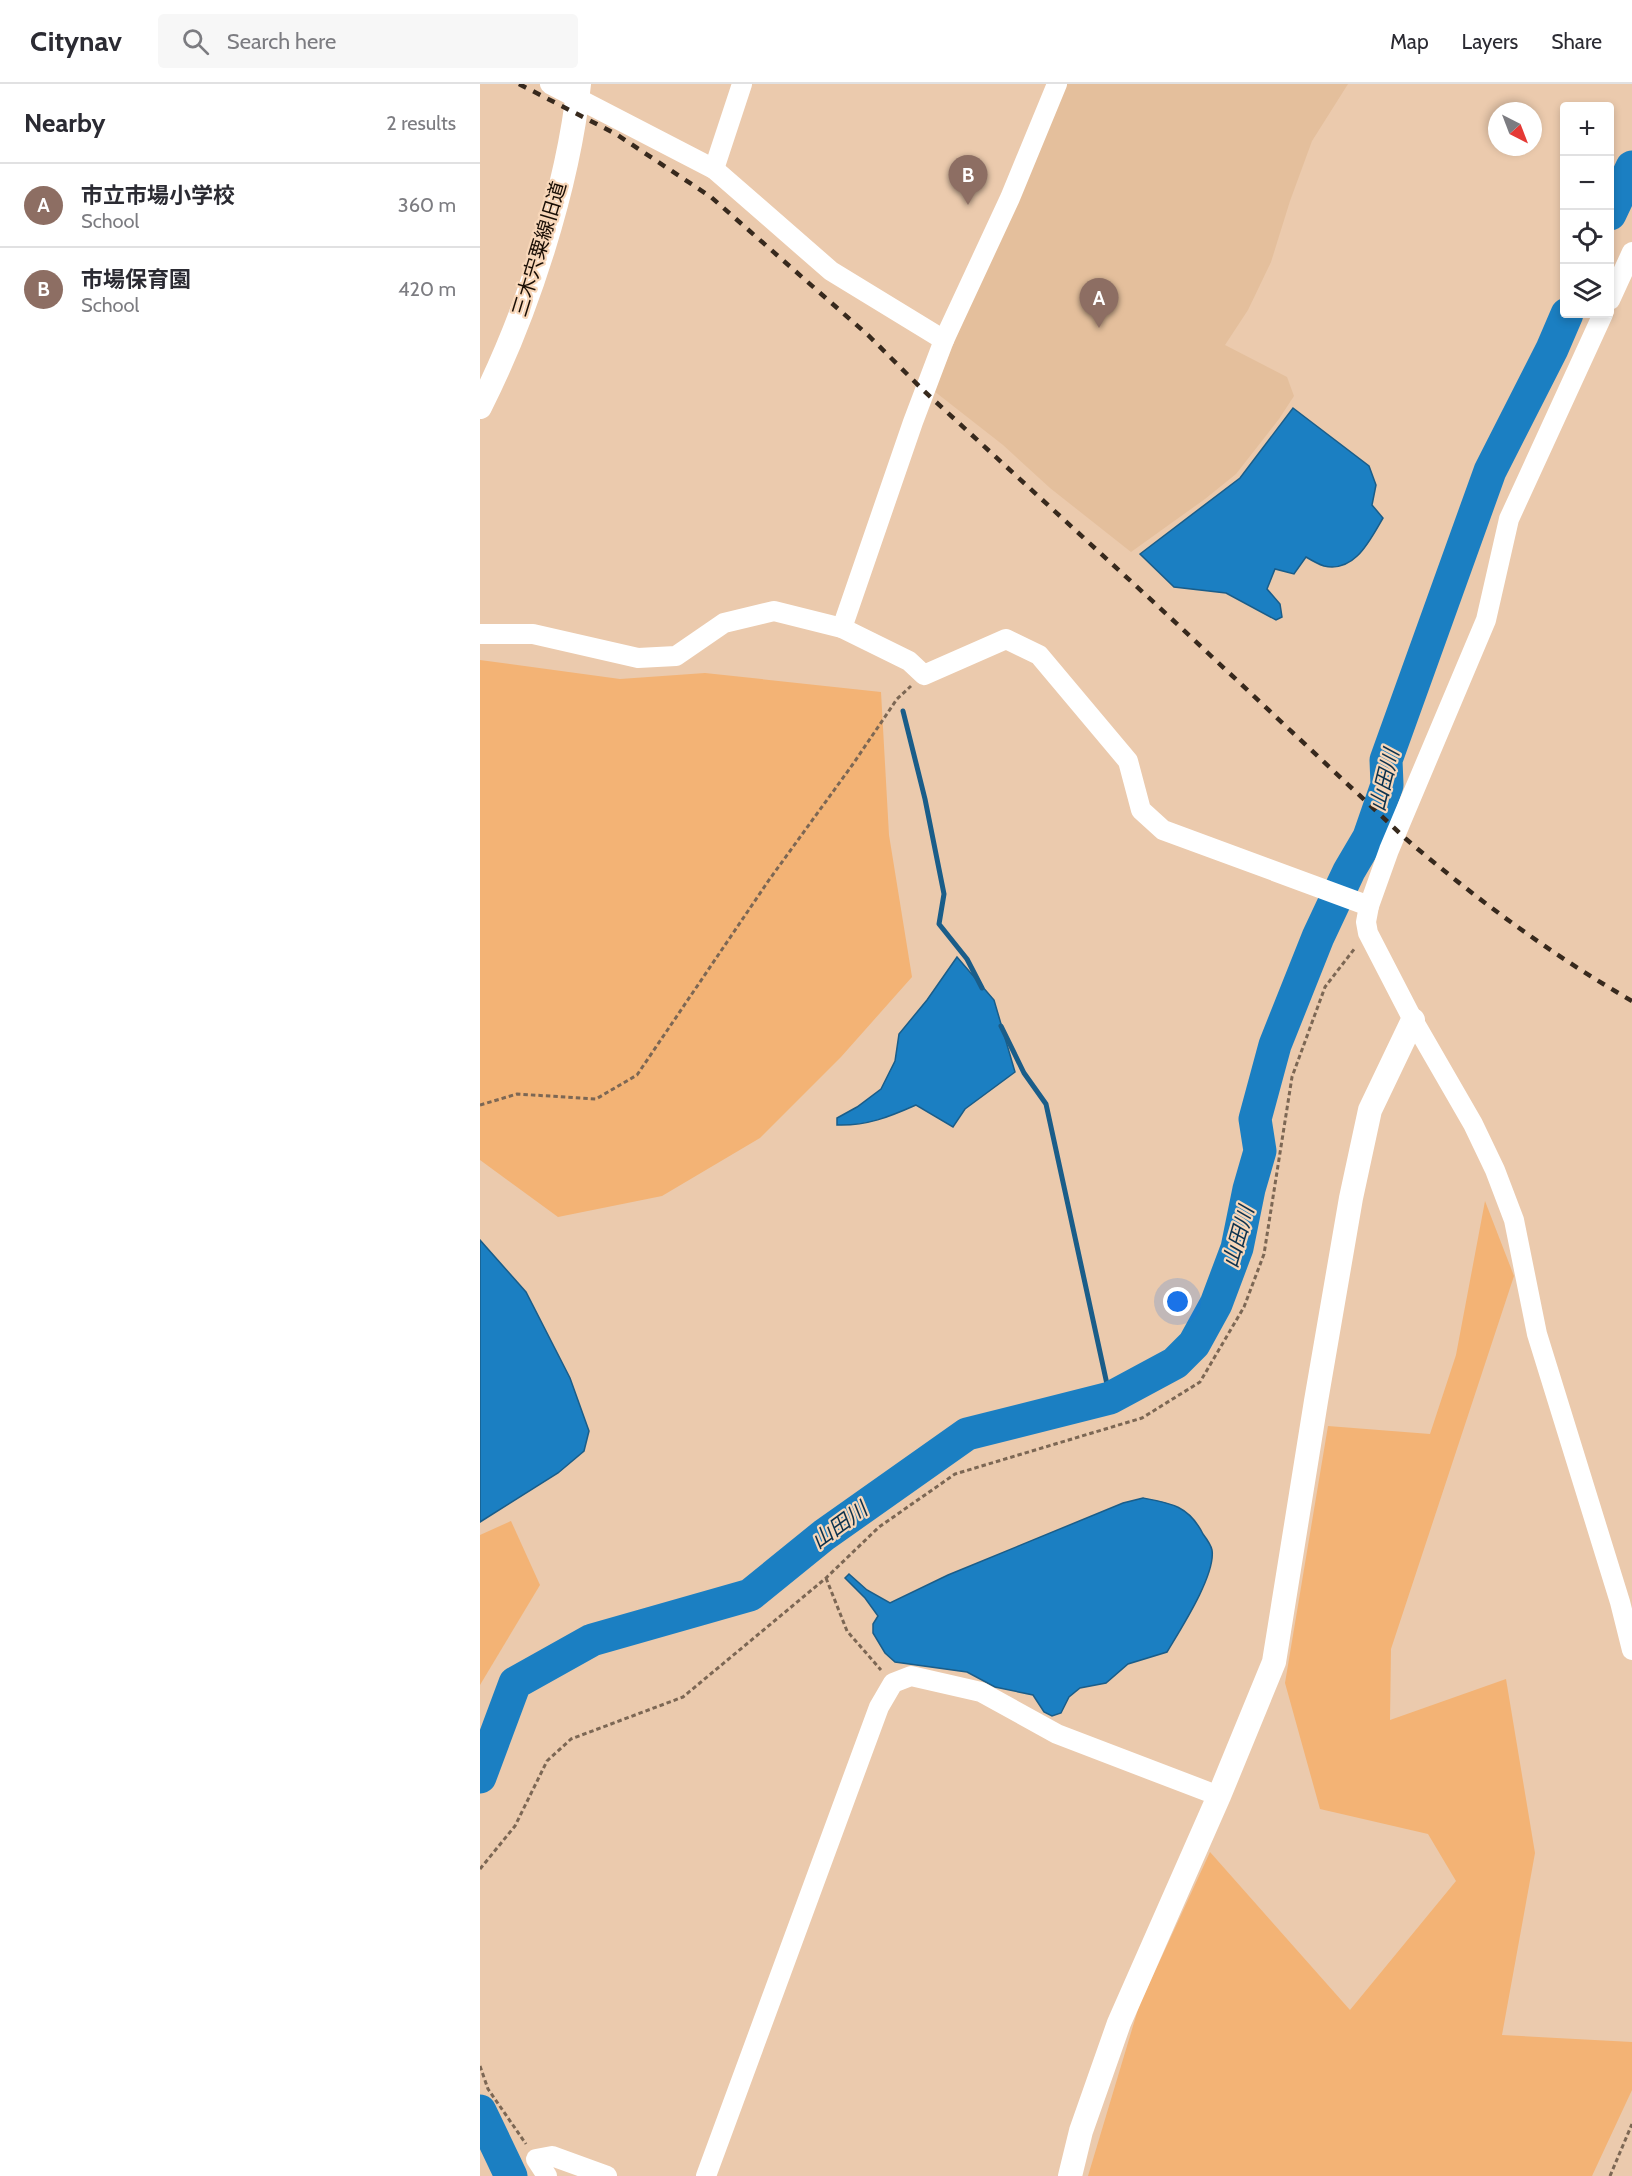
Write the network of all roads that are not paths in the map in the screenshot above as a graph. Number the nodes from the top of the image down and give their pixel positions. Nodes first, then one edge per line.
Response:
1 (550, 84) edge
2 (742, 84) edge
3 (1057, 84) edge
4 (579, 88) edge
5 (714, 169) junction
6 (1632, 252) edge
7 (1614, 291) edge
8 (1601, 318) edge
9 (944, 340) junction
10 (480, 407) edge
11 (842, 628) junction
12 (480, 634) edge
13 (1369, 906) junction
14 (1413, 1020) junction
15 (1626, 1595) edge
16 (1632, 1650) edge
17 (1219, 1796) junction
18 (547, 2176) edge
19 (607, 2176) edge
20 (706, 2176) edge
21 (1070, 2176) edge

1 - 5 street
2 - 5 street
3 - 9 street
4 - 10 street, 三木宍粟線旧道
5 - 9 street
6 - 7 street
8 - 13 street
9 - 11 street
11 - 12 street
11 - 13 street
13 - 14 street
14 - 15 street
14 - 17 street
15 - 16 street
17 - 20 street
17 - 21 street
18 - 19 street

